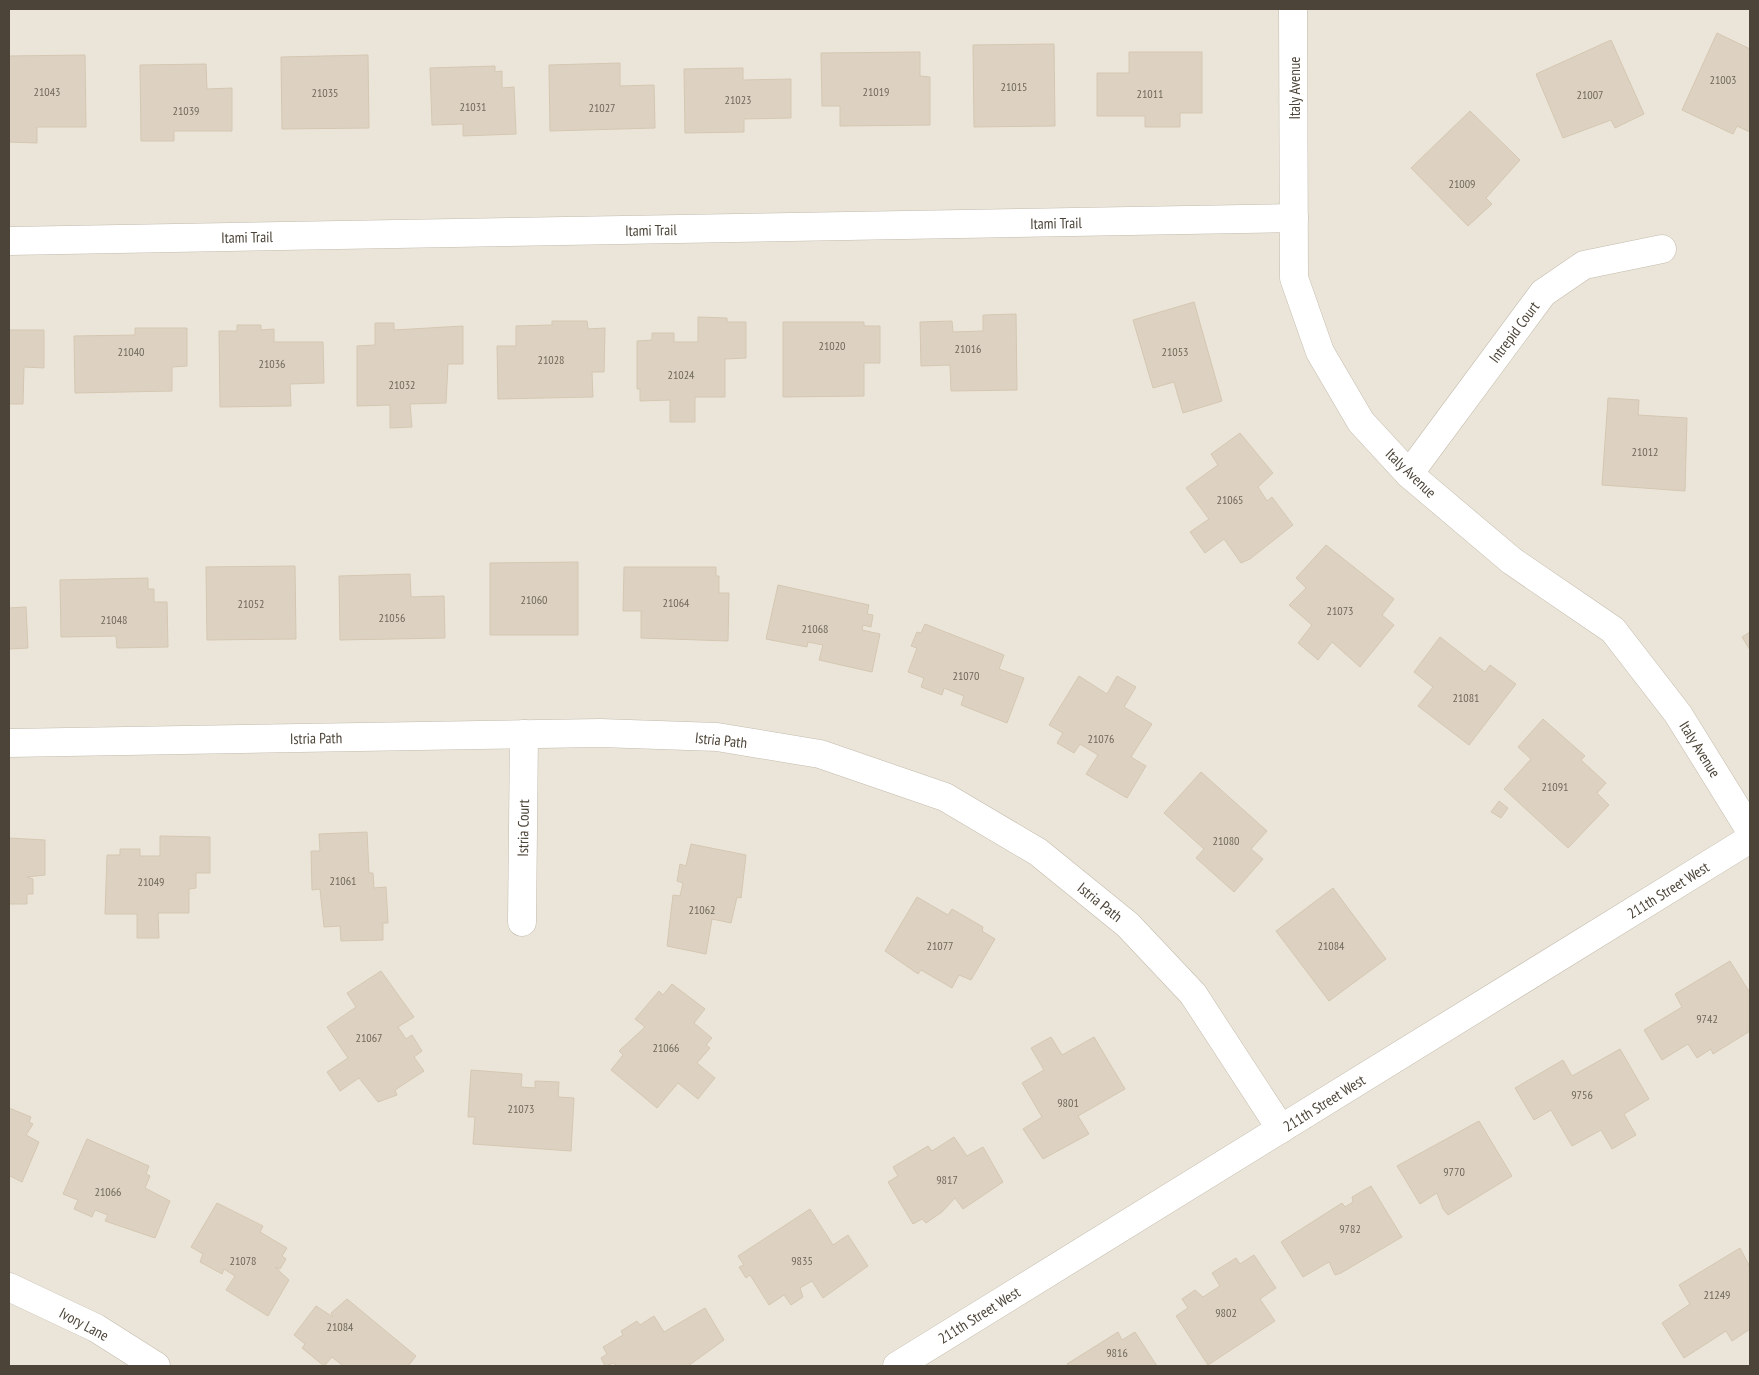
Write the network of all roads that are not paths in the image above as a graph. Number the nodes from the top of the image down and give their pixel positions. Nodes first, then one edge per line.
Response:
1 (1293, 9) edge
2 (1294, 218) junction
3 (9, 241) edge
4 (1662, 249) dead end
5 (1409, 474) junction
6 (524, 734) junction
7 (9, 743) edge
8 (1750, 830) edge
9 (1750, 839) edge
10 (522, 922) dead end
11 (1281, 1129) junction
12 (9, 1287) edge
13 (146, 1364) edge
14 (897, 1366) edge

1 - 2 street, Italy Avenue
2 - 3 street, Itami Trail
2 - 5 street, Italy Avenue
4 - 5 street, Intrepid Court
5 - 8 street, Italy Avenue
6 - 7 street, Istria Path
6 - 10 street, Istria Court
6 - 11 street, Istria Path
9 - 11 street, 211th Street West
11 - 14 street, 211th Street West
12 - 13 street, Ivory Lane

